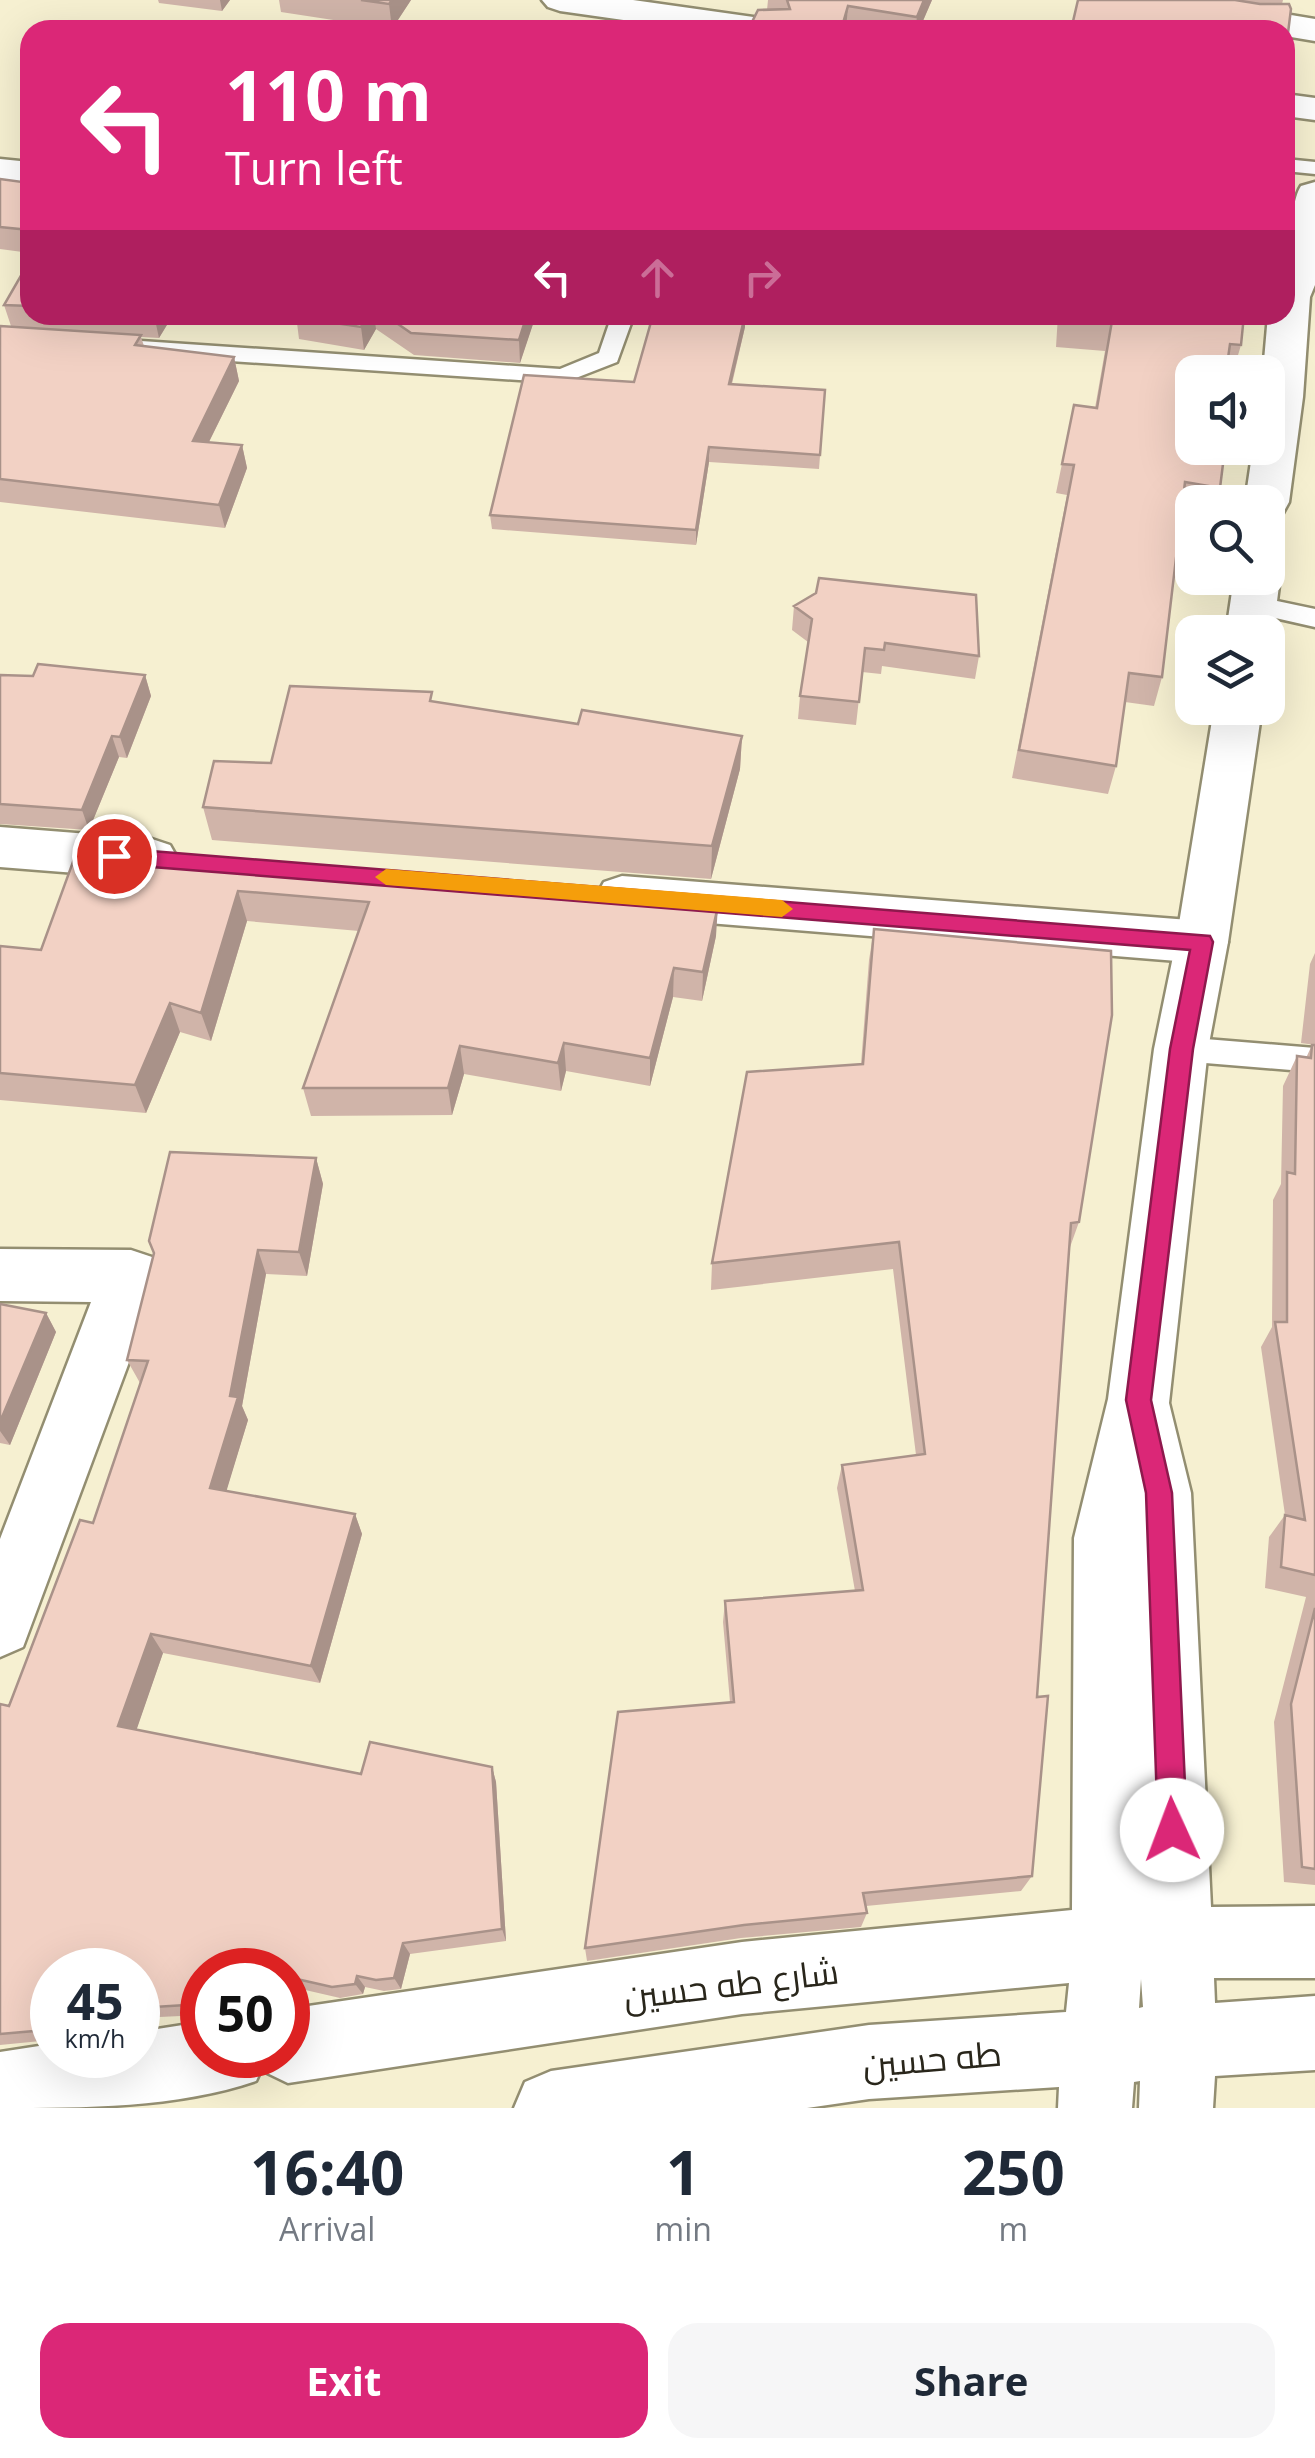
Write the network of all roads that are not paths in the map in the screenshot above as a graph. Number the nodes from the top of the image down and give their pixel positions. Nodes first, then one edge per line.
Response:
1 (560, 0) edge
2 (1141, 0) edge
3 (699, 20) edge
4 (1257, 20) edge
5 (1315, 194) edge
6 (1313, 243) edge
7 (1295, 280) edge
8 (620, 325) edge
9 (1286, 325) edge
10 (116, 346) edge
11 (1269, 485) edge
12 (1253, 605) edge
13 (1315, 618) edge
14 (1235, 725) edge
15 (0, 847) edge
16 (208, 863) edge
17 (576, 892) edge
18 (1202, 942) junction
19 (1181, 1049) junction
20 (1315, 1060) edge
21 (0, 1275) edge
22 (1139, 1400) junction
23 (0, 1624) edge
24 (1177, 1942) junction
25 (1315, 1942) edge
26 (1108, 1943) junction
27 (1315, 2034) edge
28 (310, 2043) edge
29 (180, 2063) edge
30 (1178, 2074) edge
31 (1097, 2076) edge
32 (0, 2090) edge
33 (551, 2108) edge

1 - 3 main road
2 - 4 main road
5 - 6 main road
6 - 7 main road
8 - 10 lane
9 - 11 main road
12 - 13 lane
14 - 18 main road
15 - 16 main road
17 - 18 main road
18 - 19 main road
19 - 20 lane
19 - 22 main road
21 - 23 main road
22 - 24 main road
22 - 26 main road
24 - 25 main road
24 - 26 main road, شارع طه حسين
24 - 30 main road
26 - 28 main road, شارع طه حسين
26 - 31 main road
27 - 30 main road, طه حسين
29 - 32 main road
30 - 31 main road, طه حسين
31 - 33 main road, طه حسين

